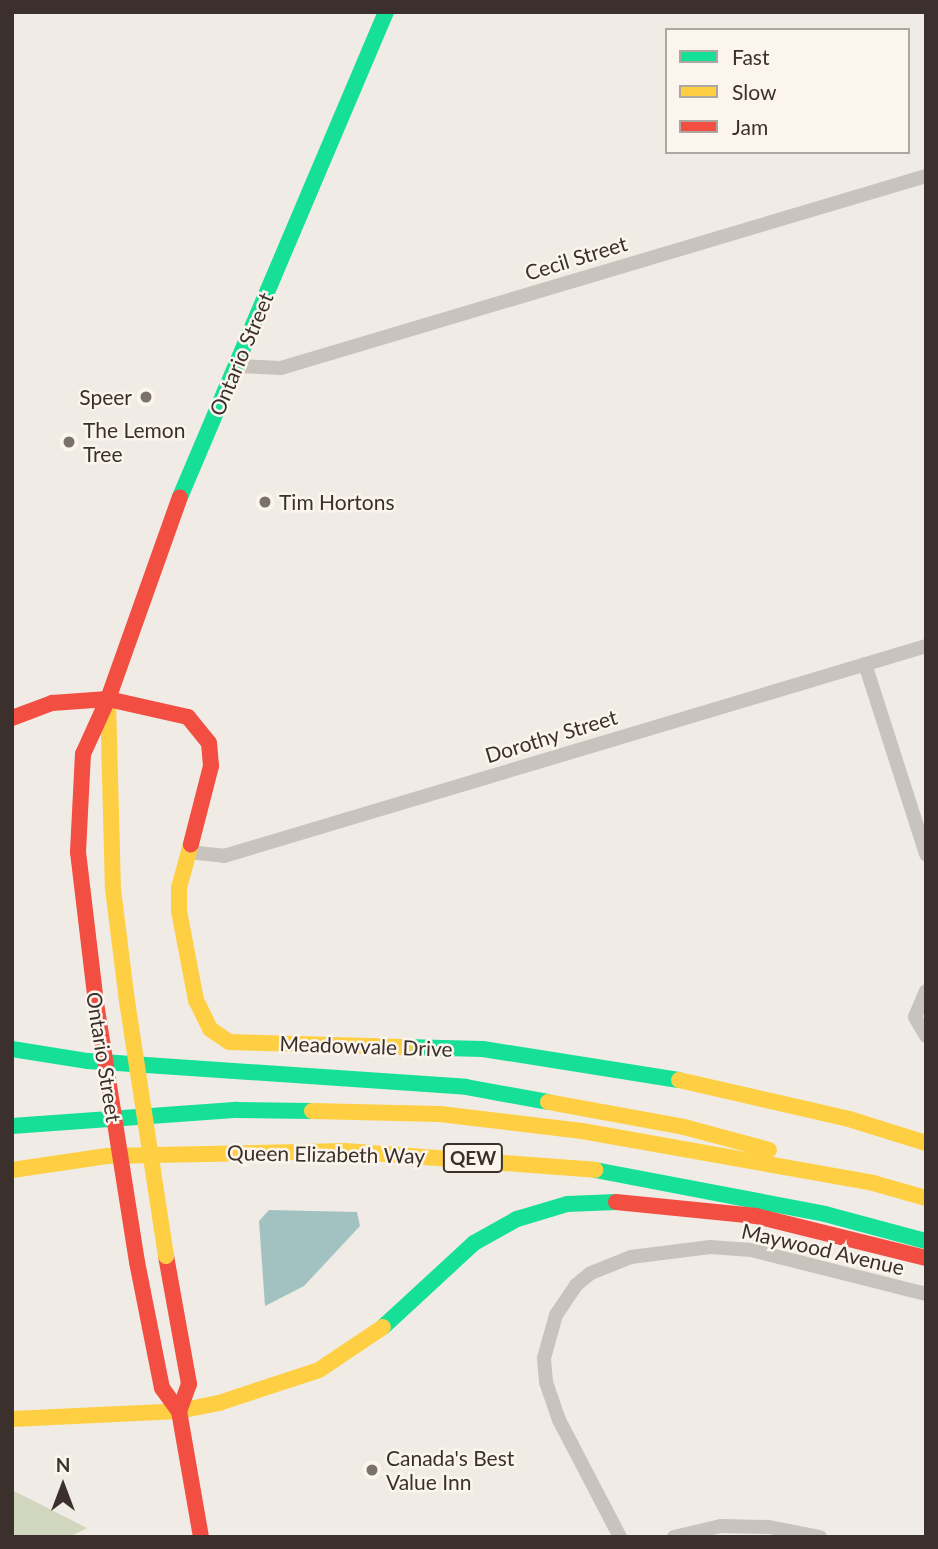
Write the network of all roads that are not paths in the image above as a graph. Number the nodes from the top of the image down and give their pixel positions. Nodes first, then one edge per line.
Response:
1 (386, 12) edge
2 (926, 176) edge
3 (237, 366) junction
4 (926, 646) edge
5 (865, 664) junction
6 (108, 699) junction
7 (12, 718) edge
8 (188, 852) junction
9 (926, 854) edge
10 (926, 991) edge
11 (926, 1036) edge
12 (12, 1049) edge
13 (12, 1126) edge
14 (926, 1143) edge
15 (12, 1170) edge
16 (873, 1183) junction
17 (926, 1198) edge
18 (926, 1241) edge
19 (926, 1258) edge
20 (926, 1294) edge
21 (179, 1411) junction
22 (12, 1419) edge
23 (201, 1537) edge
24 (620, 1537) edge
25 (674, 1537) edge
26 (820, 1537) edge

1 - 3 main road, Ontario Street
2 - 3 street, Cecil Street
3 - 6 main road, Ontario Street
4 - 5 street, Dorothy Street
5 - 8 street, Dorothy Street
5 - 9 street
6 - 7 main road, Meadowvale Drive
6 - 8 main road, Meadowvale Drive
6 - 21 main road, Ontario Street, bridge
6 - 21 main road, Ontario Street, bridge
8 - 14 main road, Meadowvale Drive
10 - 11 street
12 - 16 main road
13 - 16 main road, Queen Elizabeth Way / QEW
15 - 18 main road, Queen Elizabeth Way / QEW
16 - 17 main road, Queen Elizabeth Way / QEW
19 - 21 main road
20 - 24 street, Maywood Avenue
21 - 22 main road
21 - 23 main road, Ontario Street
25 - 26 street

